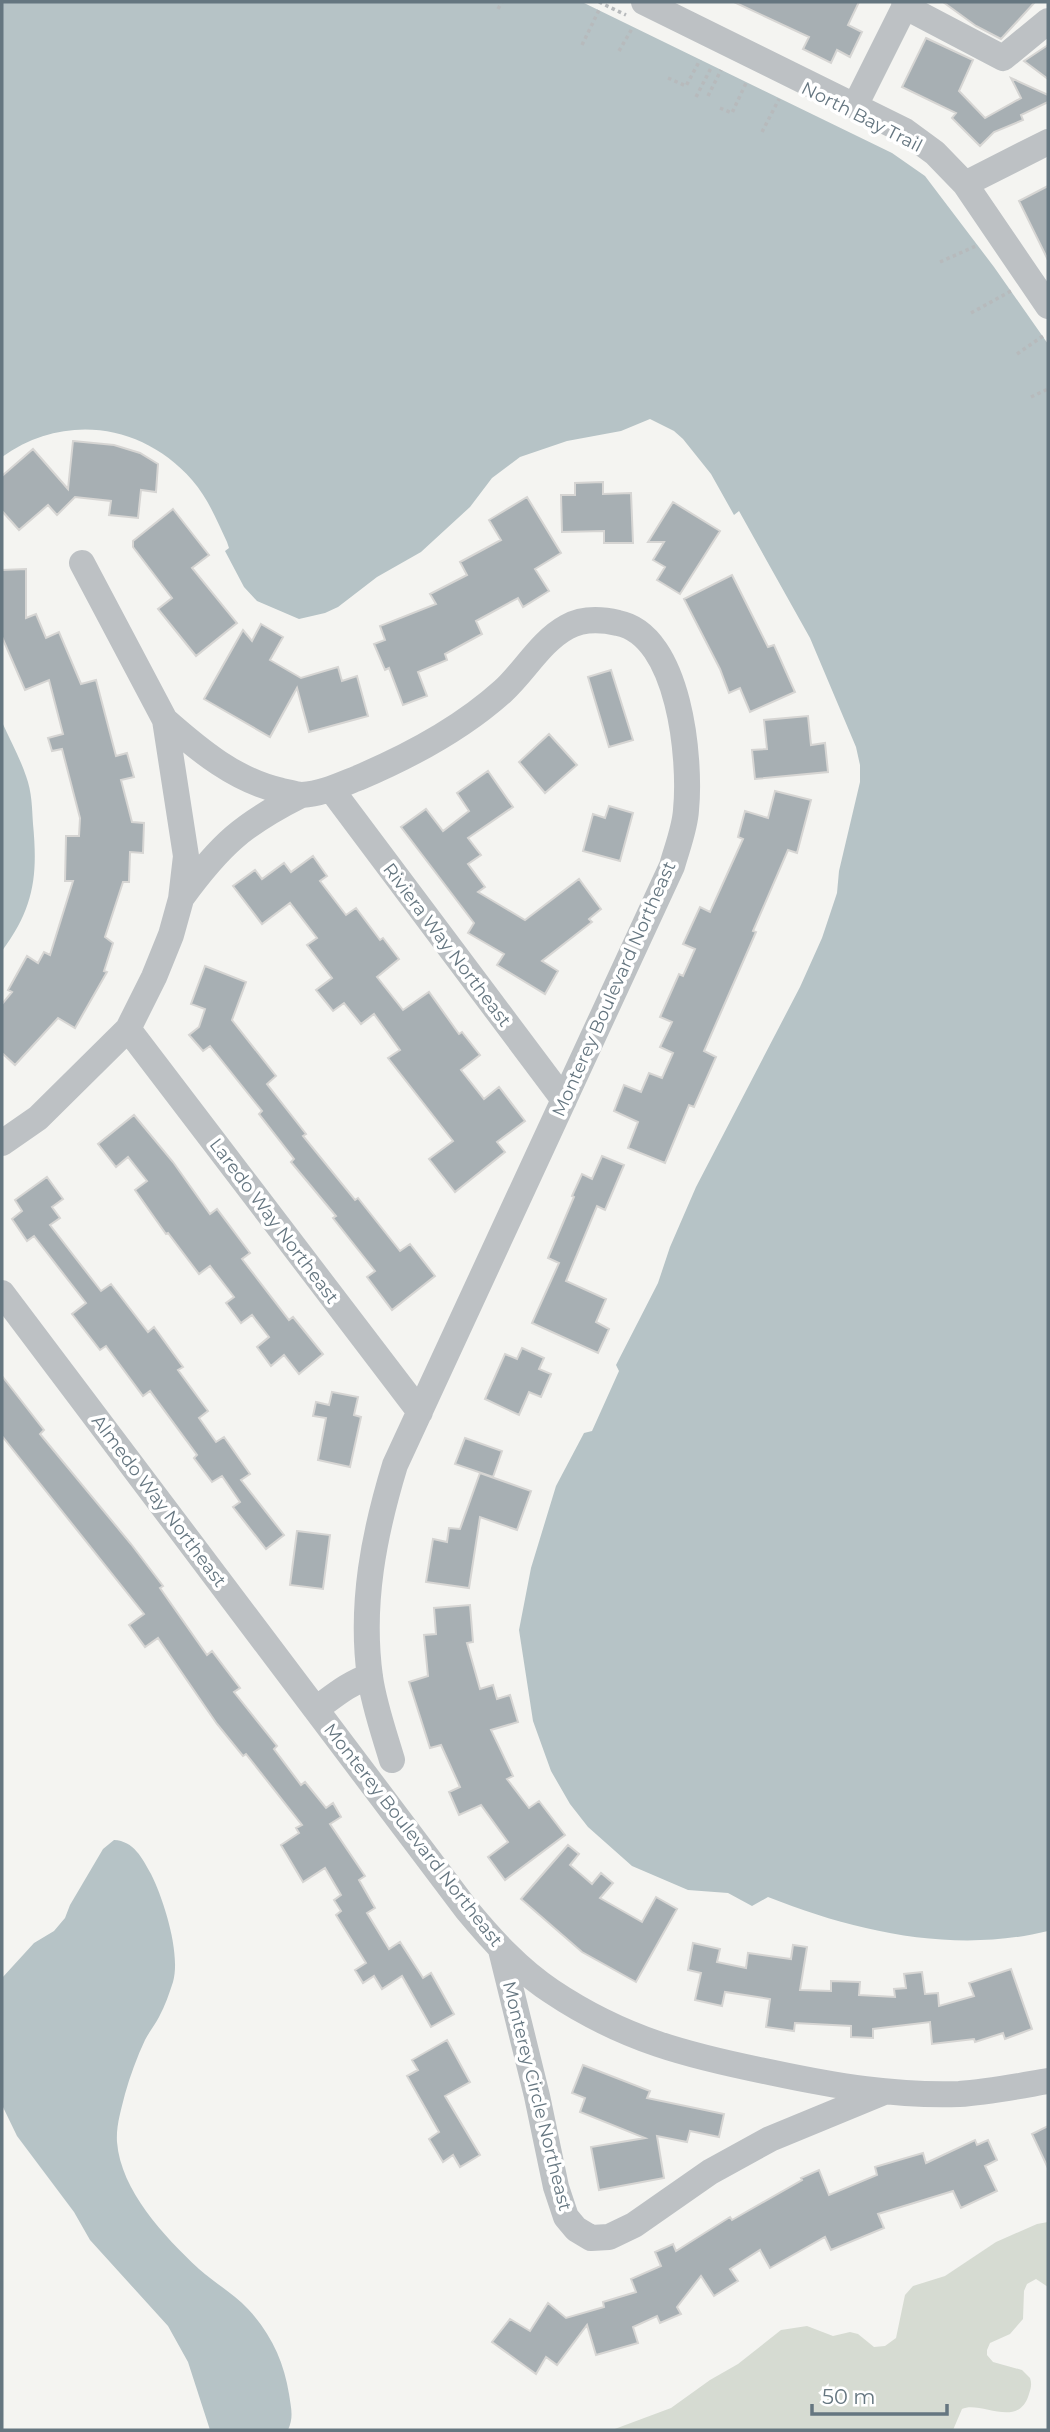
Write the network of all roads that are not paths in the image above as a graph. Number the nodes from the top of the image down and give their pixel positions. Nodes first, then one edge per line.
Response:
1 (905, 4) edge
2 (640, 11) edge
3 (1048, 20) edge
4 (855, 106) junction
5 (1048, 142) edge
6 (965, 184) junction
7 (1048, 306) edge
8 (82, 563) dead end
9 (165, 719) junction
10 (331, 789) junction
11 (301, 795) junction
12 (181, 899) junction
13 (128, 1029) junction
14 (564, 1100) junction
15 (2, 1143) edge
16 (2, 1293) edge
17 (420, 1412) junction
18 (370, 1676) junction
19 (316, 1709) junction
20 (392, 1760) dead end
21 (501, 1950) junction
22 (1048, 2081) edge
23 (884, 2092) junction

1 - 3 street
1 - 4 street
2 - 4 street
4 - 6 street
5 - 6 street
6 - 7 street
8 - 9 street
9 - 11 street, Monterey Boulevard Northeast
9 - 12 street, Monterey Boulevard Northeast
10 - 11 street, Monterey Boulevard Northeast
10 - 14 street, Riviera Way Northeast
10 - 14 street, Monterey Boulevard Northeast
11 - 12 street, Monterey Boulevard Northeast
12 - 13 street, Monterey Boulevard Northeast
13 - 15 street, Monterey Boulevard Northeast
13 - 17 street, Laredo Way Northeast
14 - 17 street, Monterey Boulevard Northeast
16 - 19 street, Almedo Way Northeast
17 - 18 street, Monterey Boulevard Northeast
18 - 19 street, Monterey Boulevard Northeast
18 - 20 street, Monterey Boulevard Northeast
19 - 21 street, Monterey Boulevard Northeast
21 - 23 street, Monterey Boulevard Northeast
21 - 23 street, Monterey Circle Northeast
22 - 23 street, Monterey Boulevard Northeast

